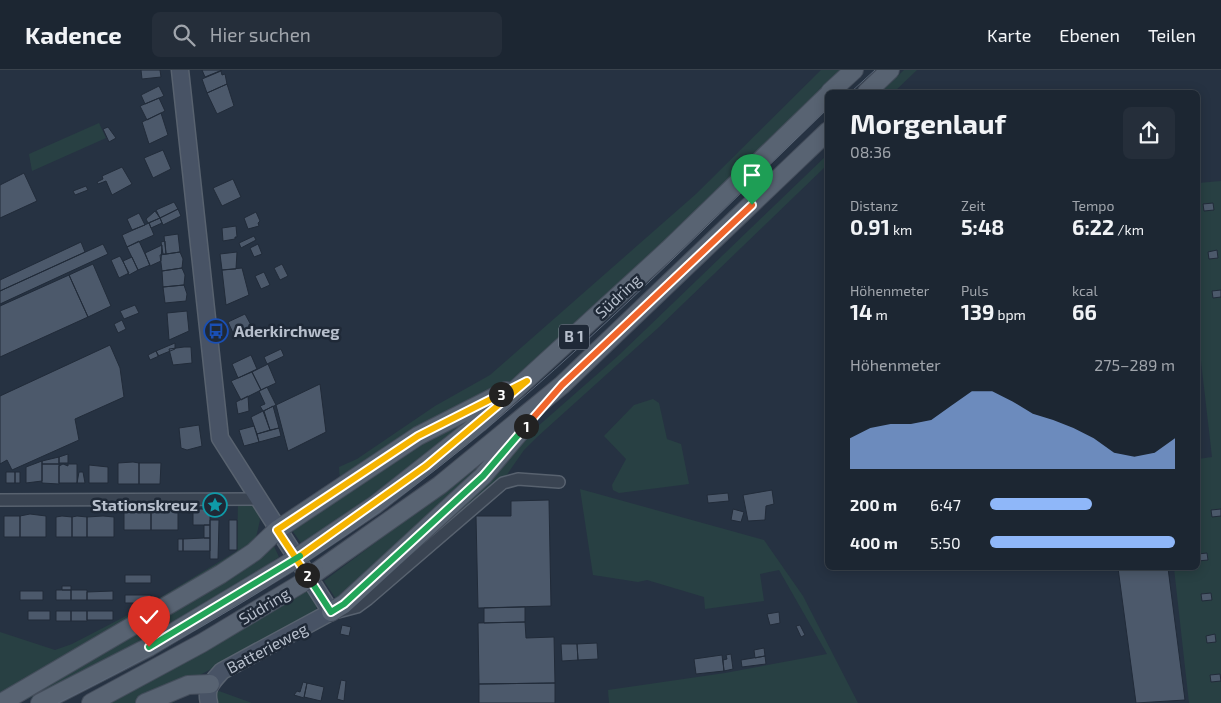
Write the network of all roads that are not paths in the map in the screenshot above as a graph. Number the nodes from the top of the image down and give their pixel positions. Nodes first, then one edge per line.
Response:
1 (180, 70) edge
2 (854, 70) edge
3 (890, 70) edge
4 (832, 90) edge
5 (869, 90) edge
6 (825, 98) edge
7 (825, 134) edge
8 (527, 381) junction
9 (562, 385) junction
10 (559, 482) dead end
11 (258, 499) junction
12 (0, 500) edge
13 (277, 530) junction
14 (331, 612) junction
15 (210, 684) junction
16 (0, 703) edge
17 (40, 703) edge
18 (91, 703) edge
19 (145, 703) edge
20 (209, 703) edge

1 - 11 street
2 - 4 main road
3 - 5 main road
6 - 8 main road, Südring / B 1
7 - 9 main road, Südring / B 1
8 - 13 main road
8 - 17 main road, Südring / B 1
9 - 14 main road
9 - 18 main road, Südring / B 1
10 - 14 street, Batterieweg
11 - 12 street
11 - 13 street
13 - 14 street
13 - 16 main road
14 - 15 street, Batterieweg
15 - 19 main road
15 - 20 street

